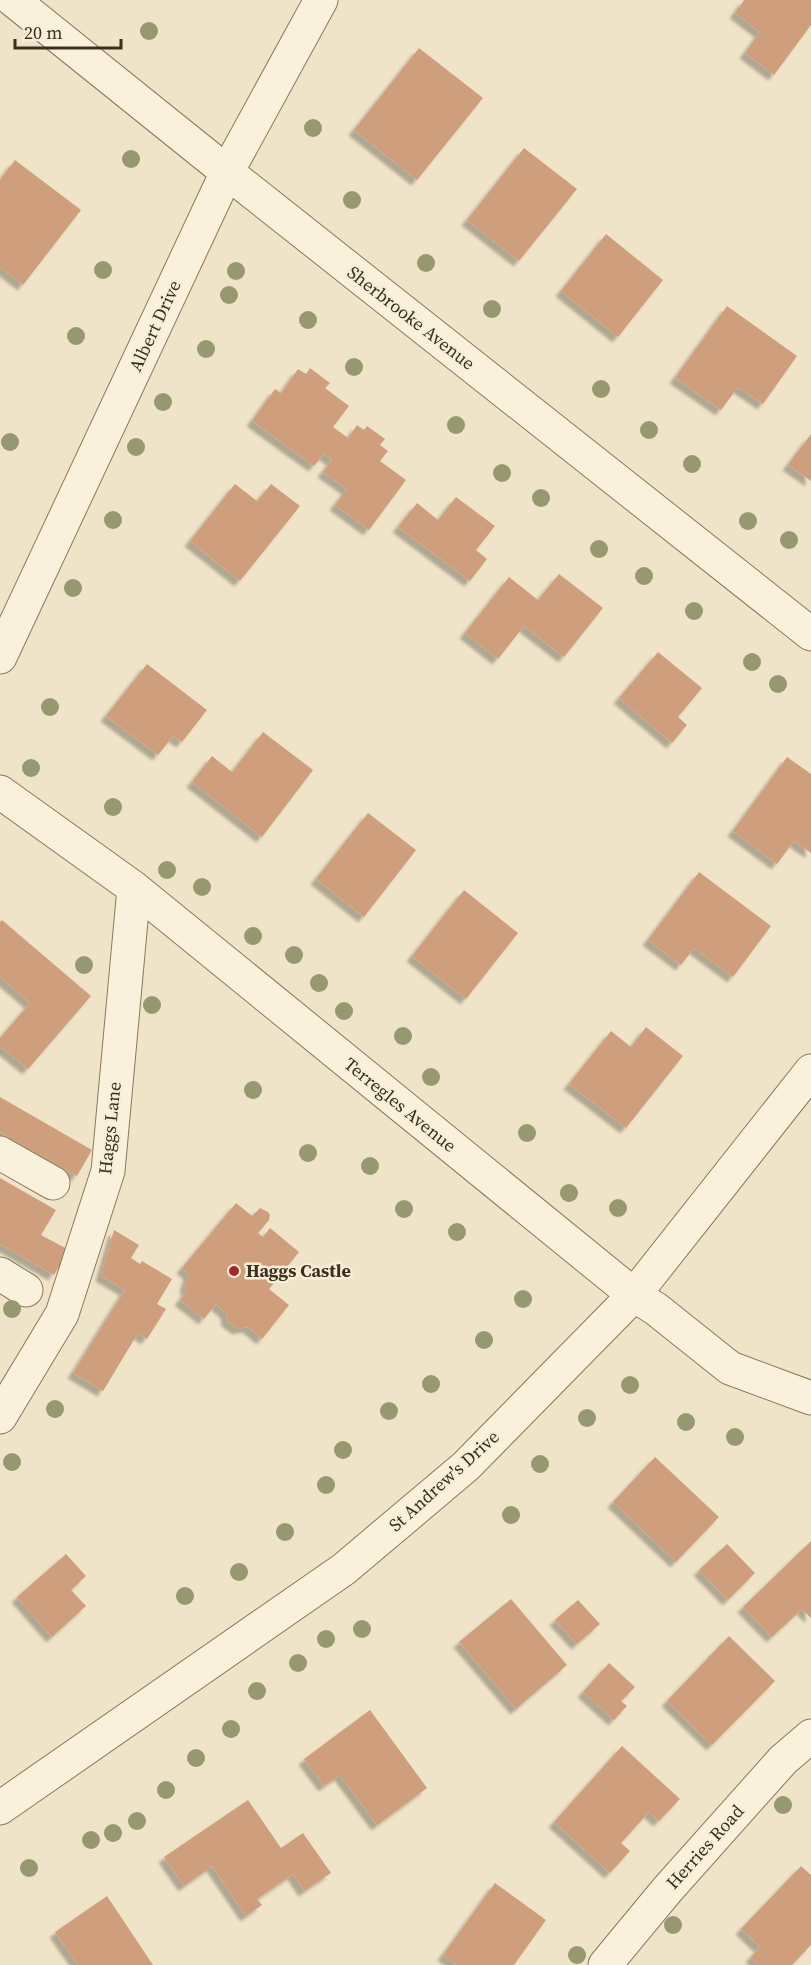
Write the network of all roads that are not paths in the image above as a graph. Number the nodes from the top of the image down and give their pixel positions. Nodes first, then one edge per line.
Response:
1 (13, 0) edge
2 (321, 0) edge
3 (227, 172) junction
4 (811, 634) edge
5 (0, 657) edge
6 (1, 795) edge
7 (134, 888) junction
8 (811, 1071) edge
9 (0, 1153) edge
10 (53, 1183) dead end
11 (634, 1295) junction
12 (811, 1398) edge
13 (0, 1417) edge
14 (811, 1736) edge
15 (0, 1808) edge
16 (605, 1965) edge

1 - 3 street, Sherbrooke Avenue
2 - 3 street, Albert Drive
3 - 4 street, Sherbrooke Avenue
3 - 5 street, Albert Drive
6 - 7 street, Terregles Avenue
7 - 11 street, Terregles Avenue
7 - 13 street, Haggs Lane
8 - 11 street, St Andrew's Drive
9 - 10 street
11 - 12 street, Terregles Avenue
11 - 15 street, St Andrew's Drive
14 - 16 street, Herries Road

